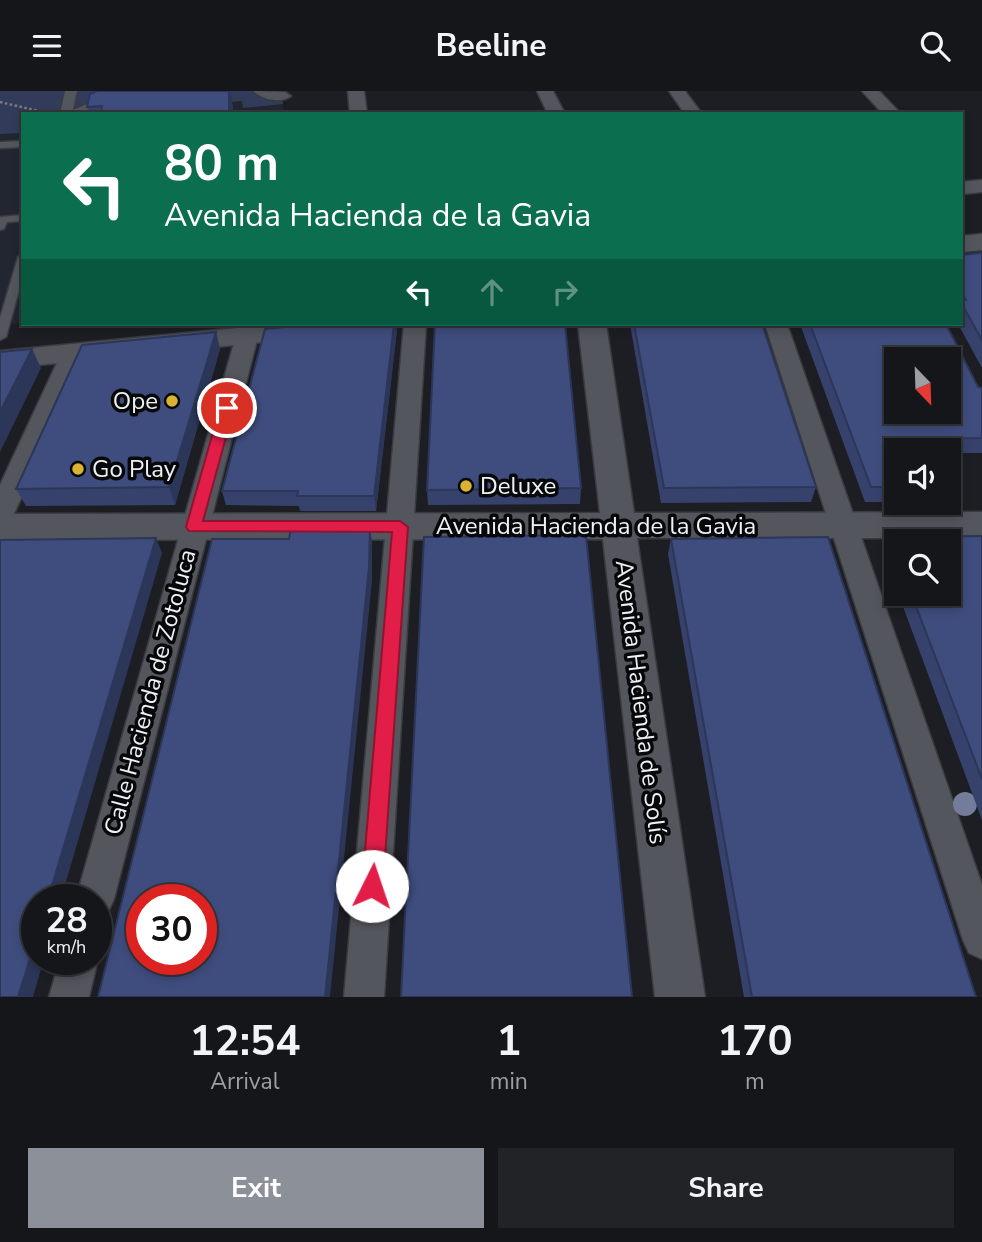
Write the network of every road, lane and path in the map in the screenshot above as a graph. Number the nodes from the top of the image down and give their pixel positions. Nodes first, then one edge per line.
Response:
1 (71, 91) edge
2 (148, 91) edge
3 (259, 91) edge
4 (356, 91) edge
5 (545, 91) edge
6 (677, 91) edge
7 (870, 91) edge
8 (285, 96) dead end
9 (0, 102) edge
10 (42, 112) edge
11 (66, 112) edge
12 (80, 112) edge
13 (359, 112) edge
14 (556, 112) edge
15 (693, 112) edge
16 (891, 112) edge
17 (21, 144) edge
18 (0, 145) edge
19 (21, 218) edge
20 (0, 227) edge
21 (982, 242) edge
22 (963, 244) edge
23 (982, 256) edge
24 (963, 258) edge
25 (21, 264) edge
26 (156, 326) edge
27 (325, 326) edge
28 (415, 326) edge
29 (592, 326) edge
30 (777, 326) edge
31 (251, 330) edge
32 (0, 340) edge
33 (74, 352) junction
34 (0, 360) edge
35 (0, 514) edge
36 (982, 525) edge
37 (618, 526) junction
38 (843, 526) junction
39 (0, 527) edge
40 (194, 527) junction
41 (400, 527) junction
42 (99, 884) edge
43 (982, 940) edge
44 (75, 975) edge
45 (69, 997) edge
46 (364, 997) edge
47 (680, 997) edge

1 - 11 street
2 - 12 street
3 - 8 street
4 - 13 street
5 - 14 street
6 - 15 street
7 - 16 street
9 - 10 path
17 - 18 lane
19 - 20 lane
21 - 22 street
23 - 24 street
25 - 32 lane
26 - 32 street
27 - 31 street
28 - 41 street
29 - 37 street, Avenida Hacienda de Solís
30 - 38 street
31 - 33 street
31 - 40 street, Calle Hacienda de Zotoluca
33 - 34 street
33 - 35 street
36 - 38 street, Avenida Hacienda de la Gavia
37 - 38 street, Avenida Hacienda de la Gavia
37 - 41 street, Avenida Hacienda de la Gavia
37 - 47 street, Avenida Hacienda de Solís
38 - 43 street
39 - 40 street, Avenida Hacienda de la Gavia
40 - 41 street, Avenida Hacienda de la Gavia
40 - 42 street, Calle Hacienda de Zotoluca
41 - 46 street
44 - 45 street

